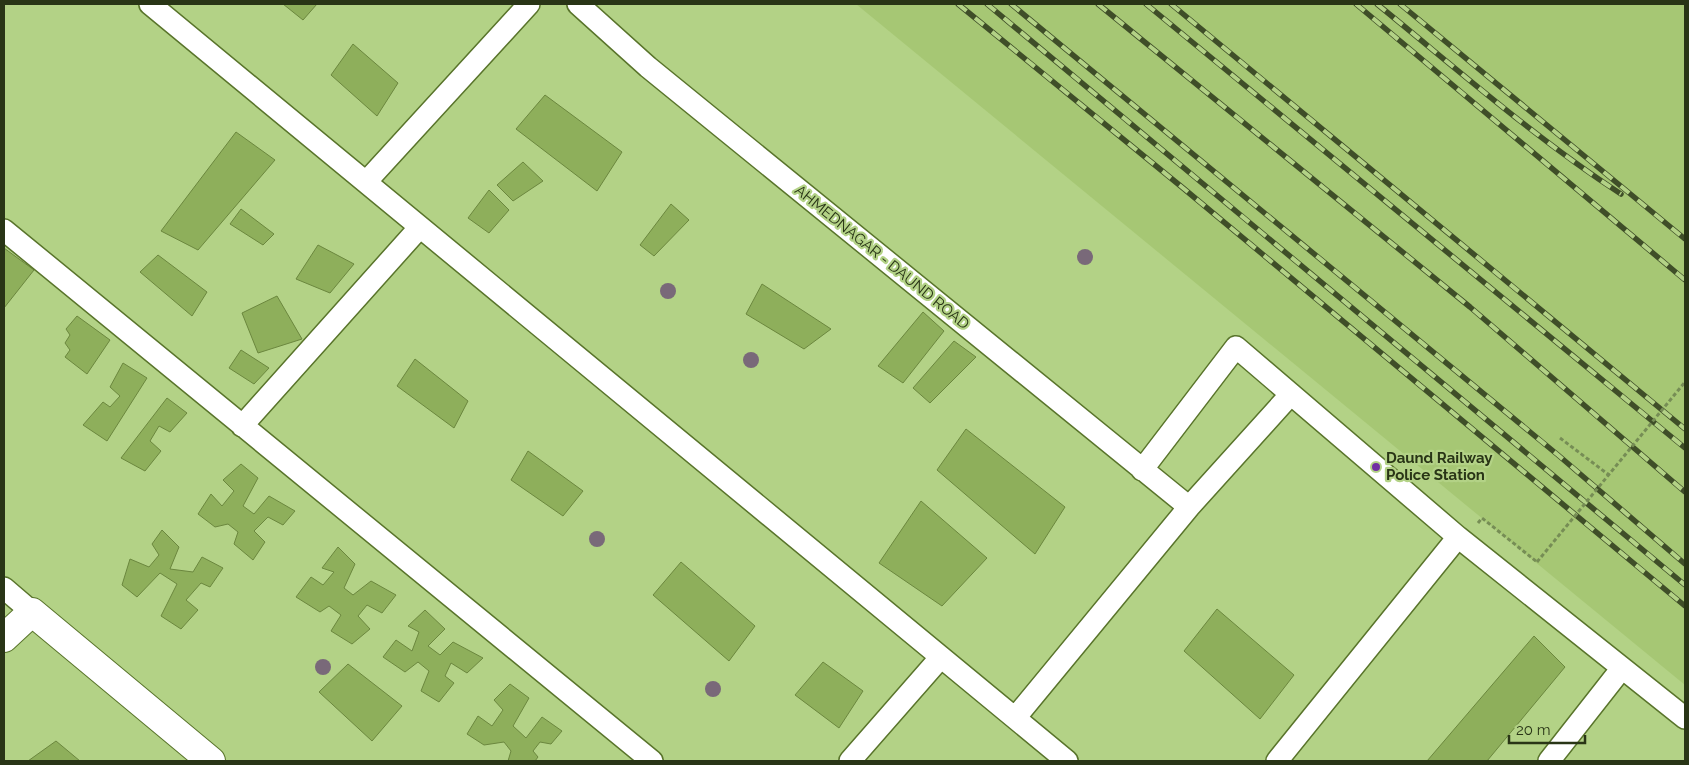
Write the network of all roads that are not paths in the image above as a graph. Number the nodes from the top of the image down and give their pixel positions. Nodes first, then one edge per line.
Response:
1 (150, 4) edge
2 (529, 4) edge
3 (578, 4) edge
4 (366, 182) junction
5 (420, 227) junction
6 (4, 230) edge
7 (1290, 394) junction
8 (242, 426) junction
9 (1142, 470) junction
10 (1189, 507) junction
11 (1458, 537) junction
12 (4, 588) edge
13 (32, 612) junction
14 (4, 638) edge
15 (941, 657) junction
16 (1622, 668) junction
17 (1015, 718) junction
18 (1685, 718) edge
19 (211, 761) edge
20 (652, 761) edge
21 (850, 761) edge
22 (1068, 761) edge
23 (1276, 761) edge
24 (1549, 761) edge

1 - 4 street
2 - 4 street
3 - 9 street, AHMEDNAGAR - DAUND ROAD
4 - 5 street
5 - 8 street
5 - 15 street
6 - 8 street
7 - 9 street
7 - 10 street
7 - 11 street
8 - 20 street
9 - 10 street, AHMEDNAGAR - DAUND ROAD
10 - 17 street
11 - 16 street
11 - 23 street
12 - 13 street
13 - 14 street
13 - 19 street
15 - 17 street
15 - 21 street
16 - 18 street
16 - 24 street
17 - 22 street

